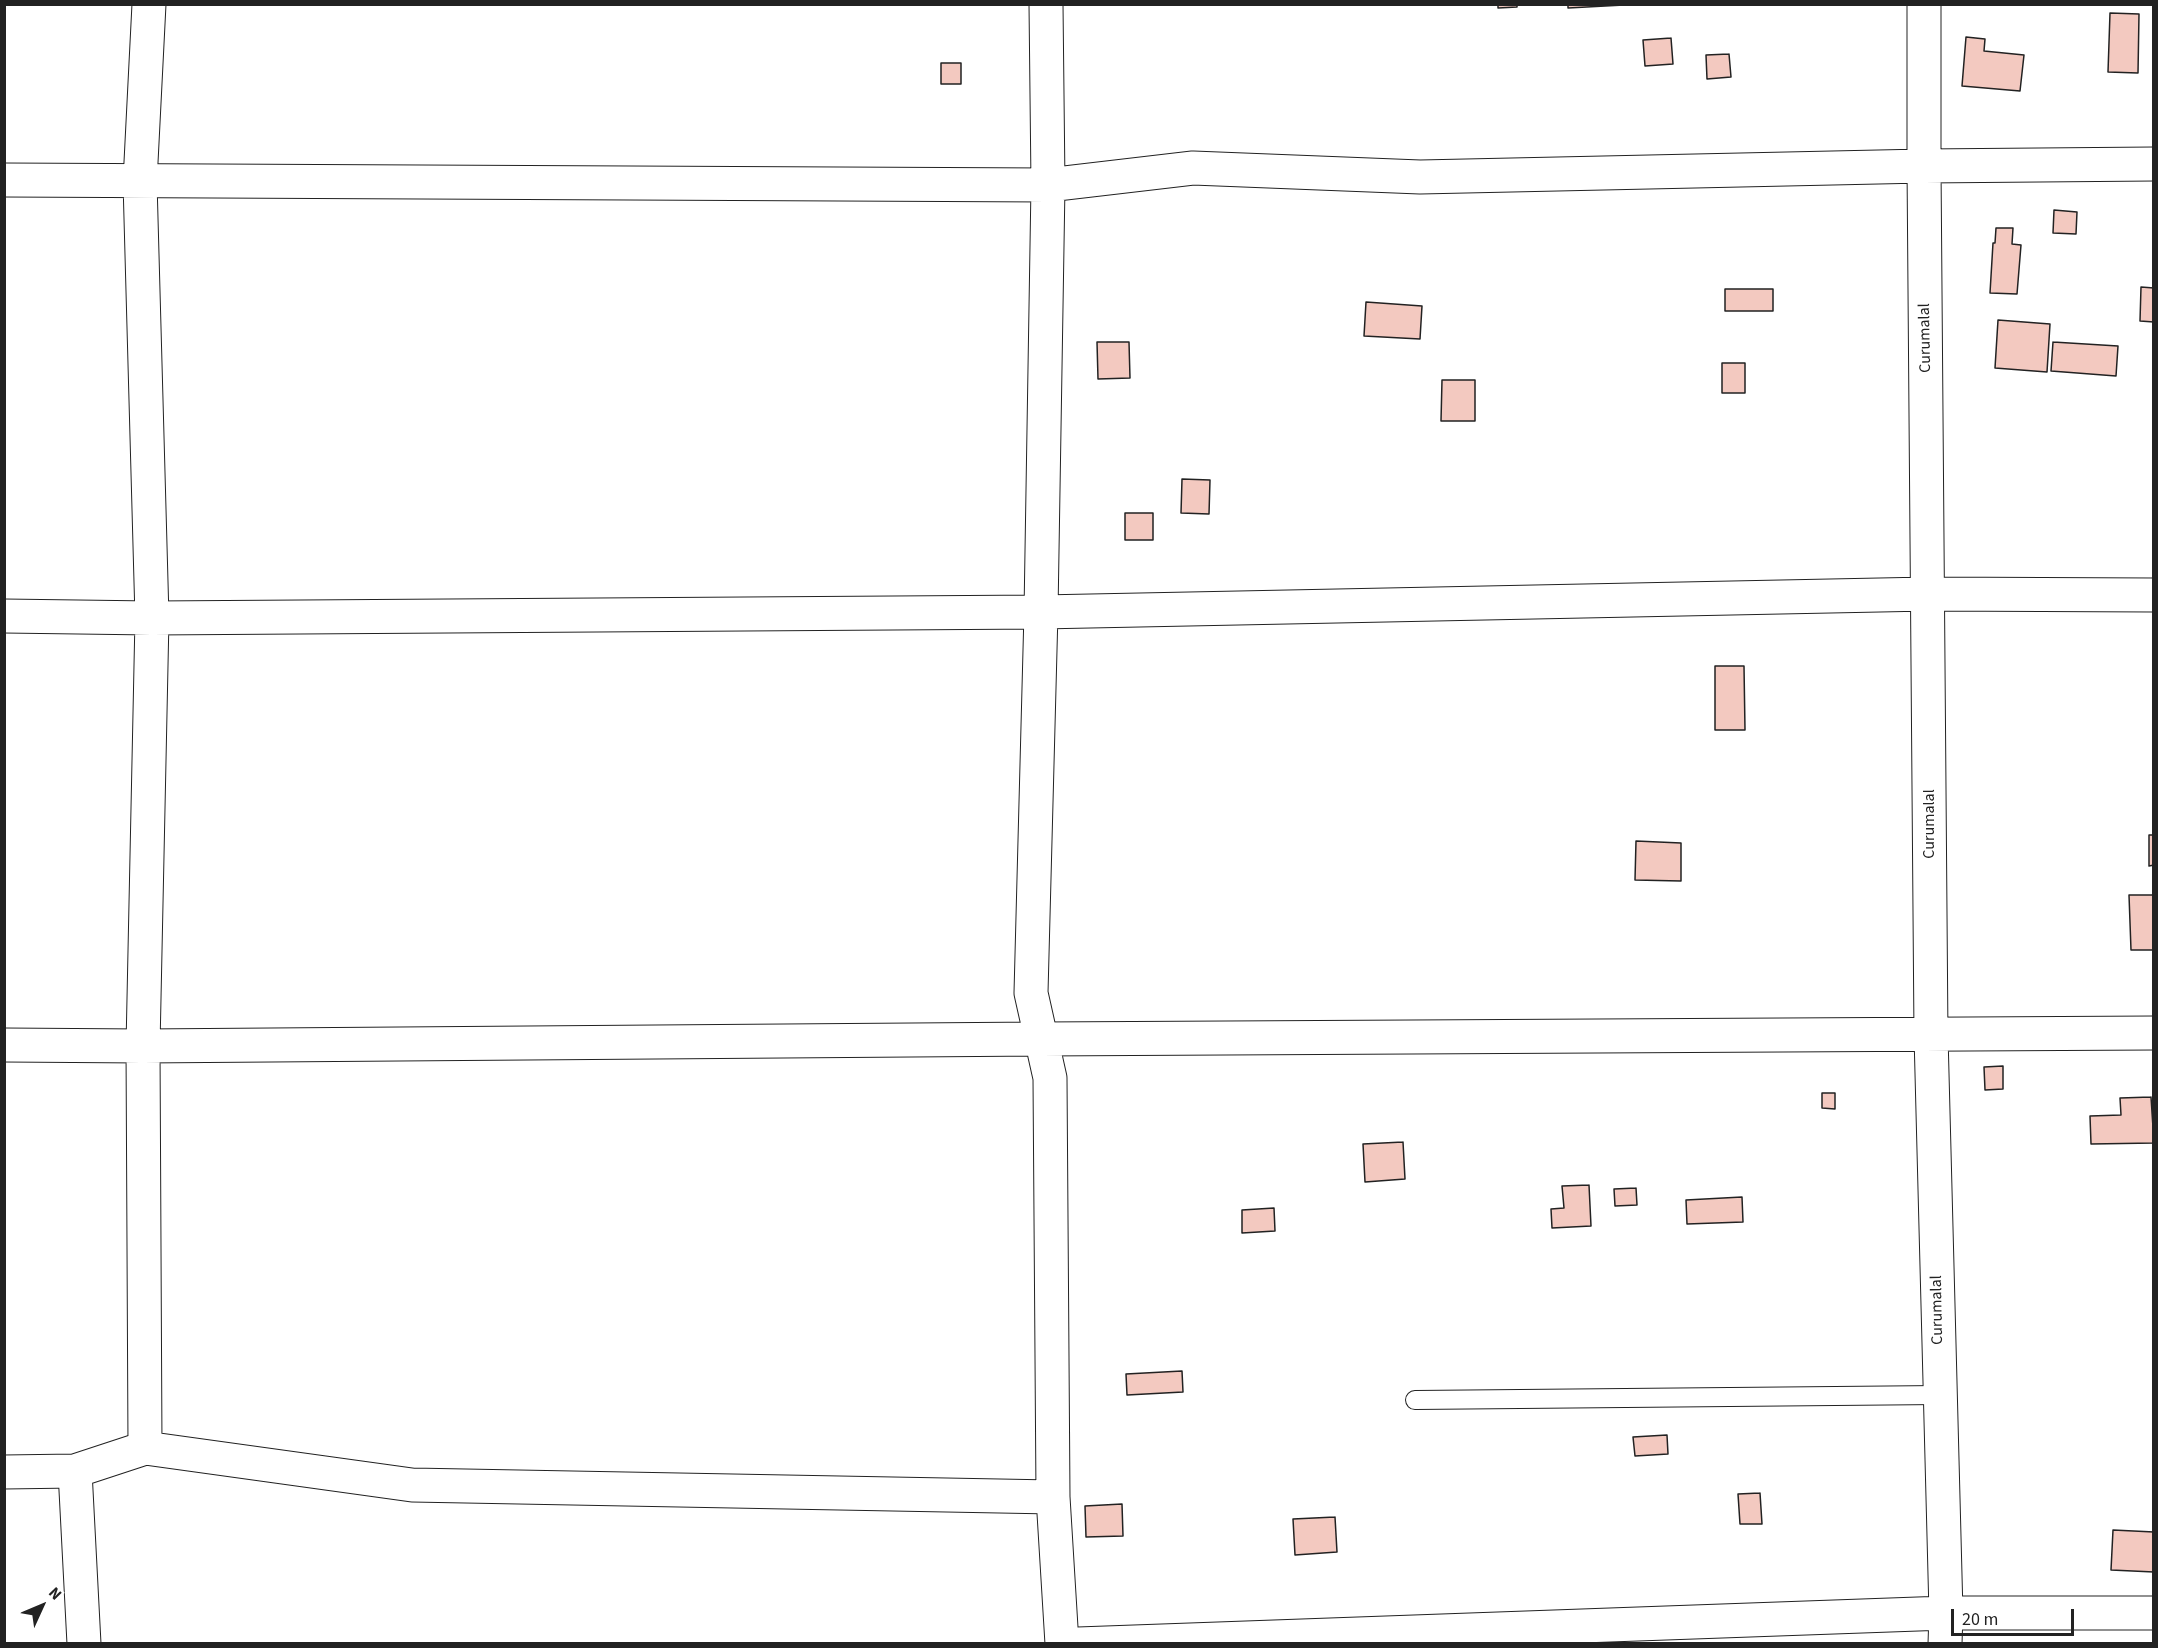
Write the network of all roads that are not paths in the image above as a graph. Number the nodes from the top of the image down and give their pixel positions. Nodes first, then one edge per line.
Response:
1 (149, 4) edge
2 (1046, 4) edge
3 (1924, 4) edge
4 (2154, 164) edge
5 (1924, 166) junction
6 (4, 180) edge
7 (140, 182) junction
8 (1048, 184) junction
9 (1929, 594) junction
10 (2154, 595) edge
11 (1041, 612) junction
12 (4, 616) edge
13 (152, 618) junction
14 (2154, 1033) edge
15 (1931, 1035) junction
16 (1040, 1039) junction
17 (4, 1046) edge
18 (143, 1046) junction
19 (1940, 1395) junction
20 (1415, 1400) dead end
21 (145, 1448) junction
22 (75, 1471) junction
23 (4, 1472) edge
24 (1053, 1497) junction
25 (2154, 1613) edge
26 (1946, 1628) edge
27 (84, 1644) edge
28 (1062, 1644) edge
29 (1078, 1644) edge

1 - 7 street
2 - 8 street
3 - 5 street, Curumalal
4 - 5 street
5 - 8 street
5 - 9 street, Curumalal
6 - 7 street
7 - 8 street
7 - 13 street
8 - 11 street
9 - 10 street
9 - 11 street
9 - 15 street, Curumalal
11 - 13 street
11 - 16 street
12 - 13 street
13 - 18 street
14 - 15 street
15 - 16 street
15 - 19 street, Curumalal
16 - 18 street
16 - 24 street
17 - 18 street
18 - 21 street
19 - 20 lane
19 - 26 street, Curumalal
21 - 22 street
21 - 24 street
22 - 23 street
22 - 27 street
24 - 28 street
25 - 26 street
26 - 29 street

